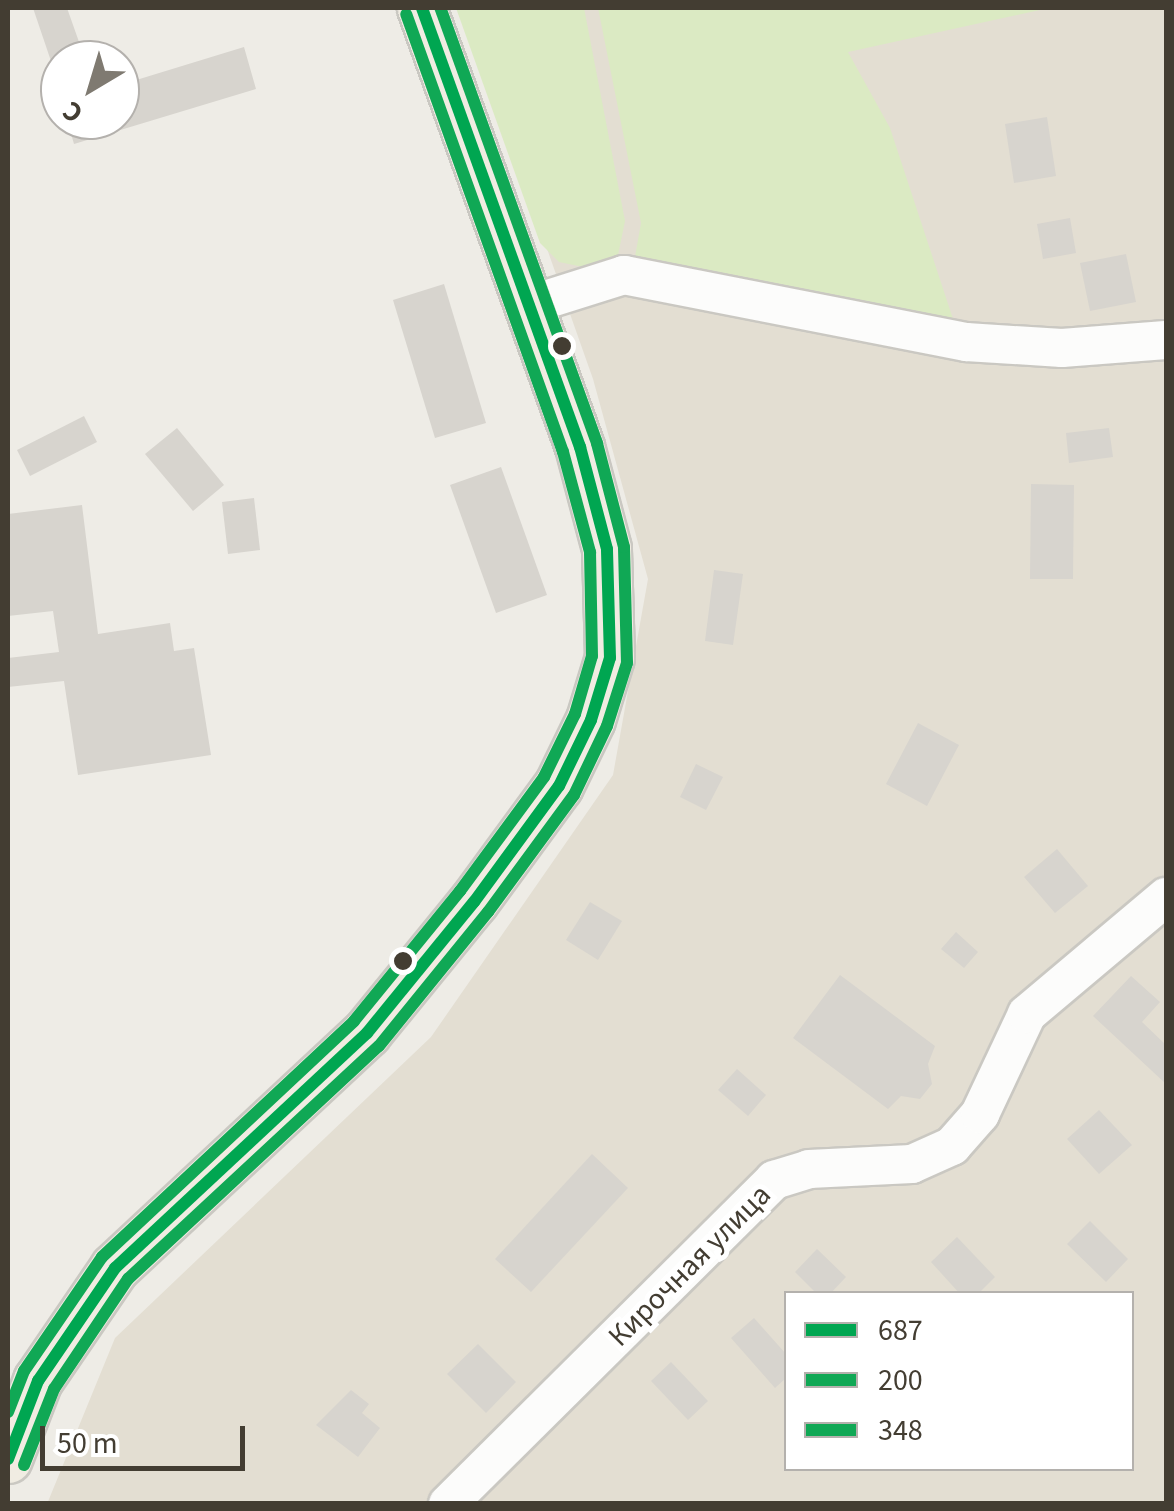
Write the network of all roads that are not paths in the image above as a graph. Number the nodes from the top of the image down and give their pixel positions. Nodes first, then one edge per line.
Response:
1 (422, 8) edge
2 (530, 305) junction
3 (1166, 340) edge
4 (1166, 897) edge
5 (8, 1458) edge
6 (448, 1504) edge

1 - 2 main road
2 - 3 street
2 - 5 main road
4 - 6 street, Кирочная улица

